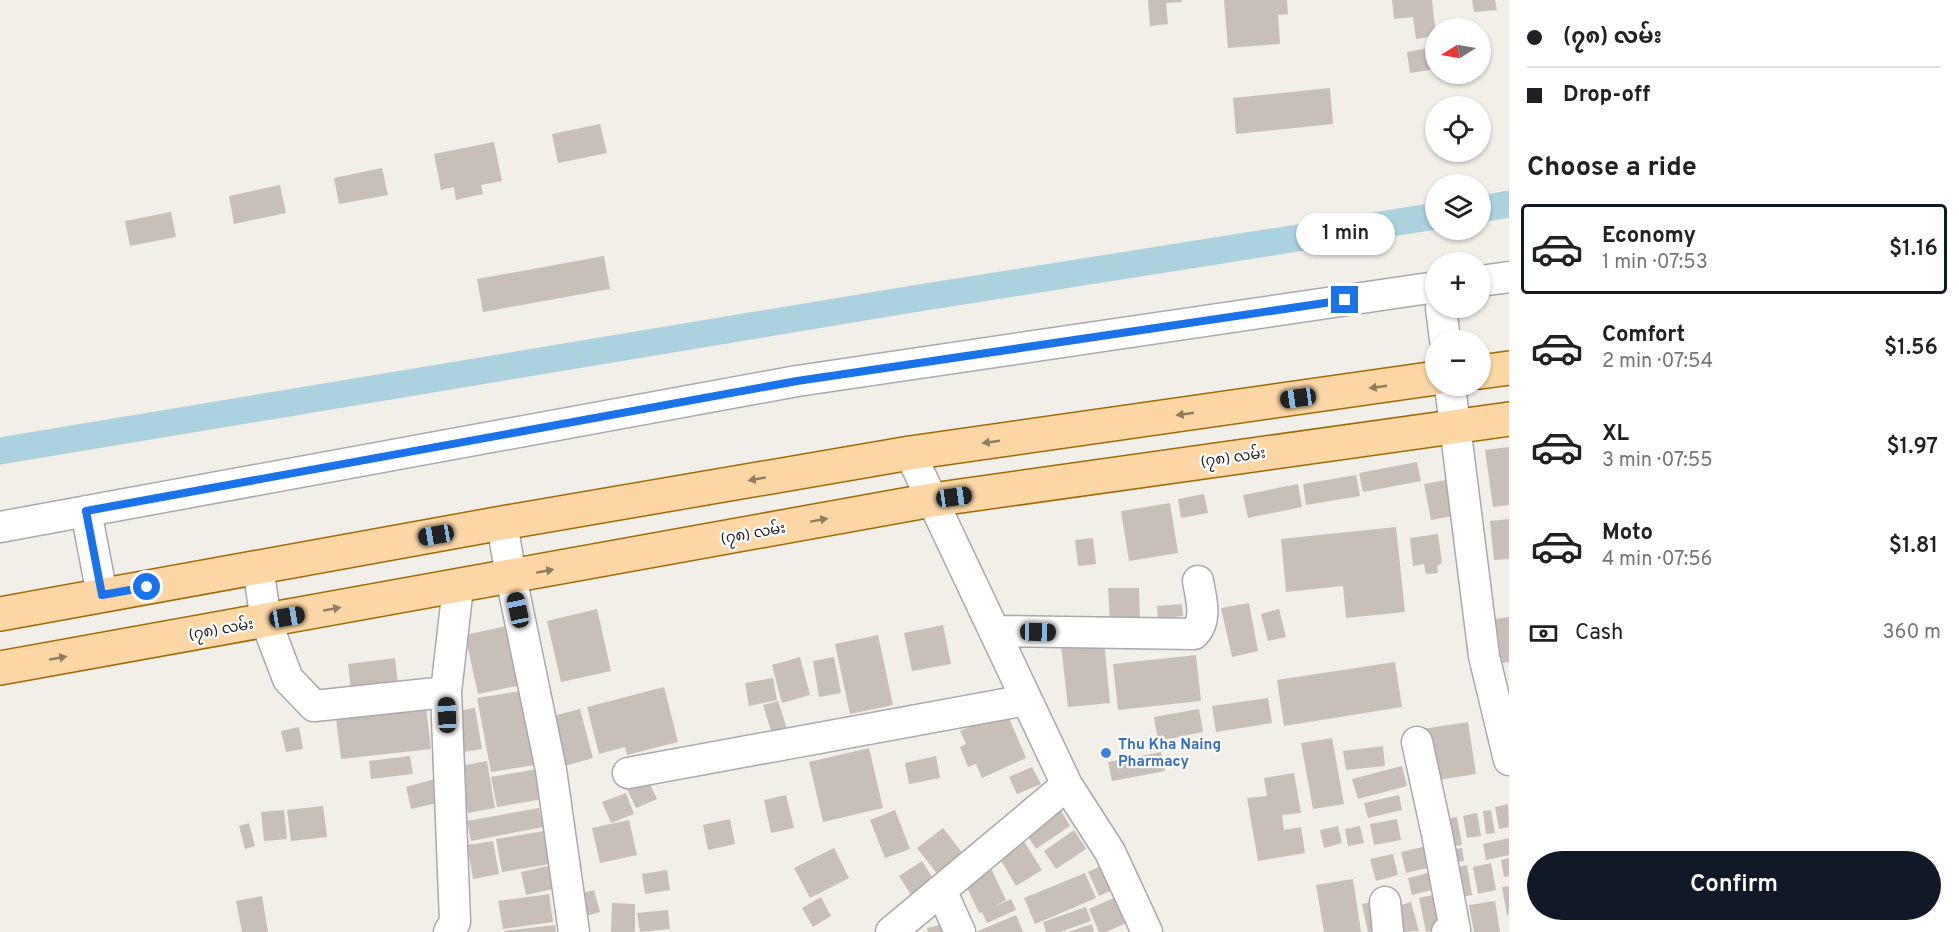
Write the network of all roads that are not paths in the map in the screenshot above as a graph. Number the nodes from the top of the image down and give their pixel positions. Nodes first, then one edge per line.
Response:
1 (1509, 277) edge
2 (1491, 279) edge
3 (1425, 289) edge
4 (1509, 368) edge
5 (1491, 370) edge
6 (1425, 380) edge
7 (1451, 396) edge
8 (1509, 418) edge
9 (1455, 426) junction
10 (910, 453) junction
11 (932, 500) junction
12 (86, 511) junction
13 (502, 523) junction
14 (0, 527) edge
15 (258, 567) junction
16 (511, 577) junction
17 (1198, 581) dead end
18 (458, 587) junction
19 (102, 595) junction
20 (0, 614) edge
21 (266, 621) junction
22 (994, 631) junction
23 (0, 668) edge
24 (446, 692) junction
25 (1026, 700) junction
26 (1417, 742) dead end
27 (1509, 760) edge
28 (628, 773) dead end
29 (1067, 785) junction
30 (941, 890) junction
31 (1385, 902) dead end
32 (449, 932) edge
33 (574, 932) edge
34 (891, 932) edge
35 (960, 932) edge
36 (1147, 932) edge
37 (1388, 932) edge
38 (1447, 932) edge

1 - 2 street
3 - 12 street
4 - 5 main road
6 -> 10 main road
7 - 9 street
8 - 9 main road, (၇၈) လမ်း
9 - 11 main road, (၇၈) လမ်း
9 - 27 street
10 - 11 street
10 -> 13 main road
16 -> 11 main road, (၇၈) လမ်း
11 - 22 street
12 - 14 street
12 - 19 street
13 - 15 main road
13 - 16 street
15 - 19 main road
15 - 21 street
16 - 18 main road, (၇၈) လမ်း
16 - 33 street
17 - 22 street
21 -> 18 main road, (၇၈) လမ်း
18 - 24 street
19 - 20 main road
23 -> 21 main road, (၇၈) လမ်း
21 - 24 street
22 - 25 street
24 - 32 street
25 - 28 street
25 - 29 street
26 - 38 street
29 - 30 street
29 - 36 street
30 - 34 street
30 - 35 street
31 - 37 street

